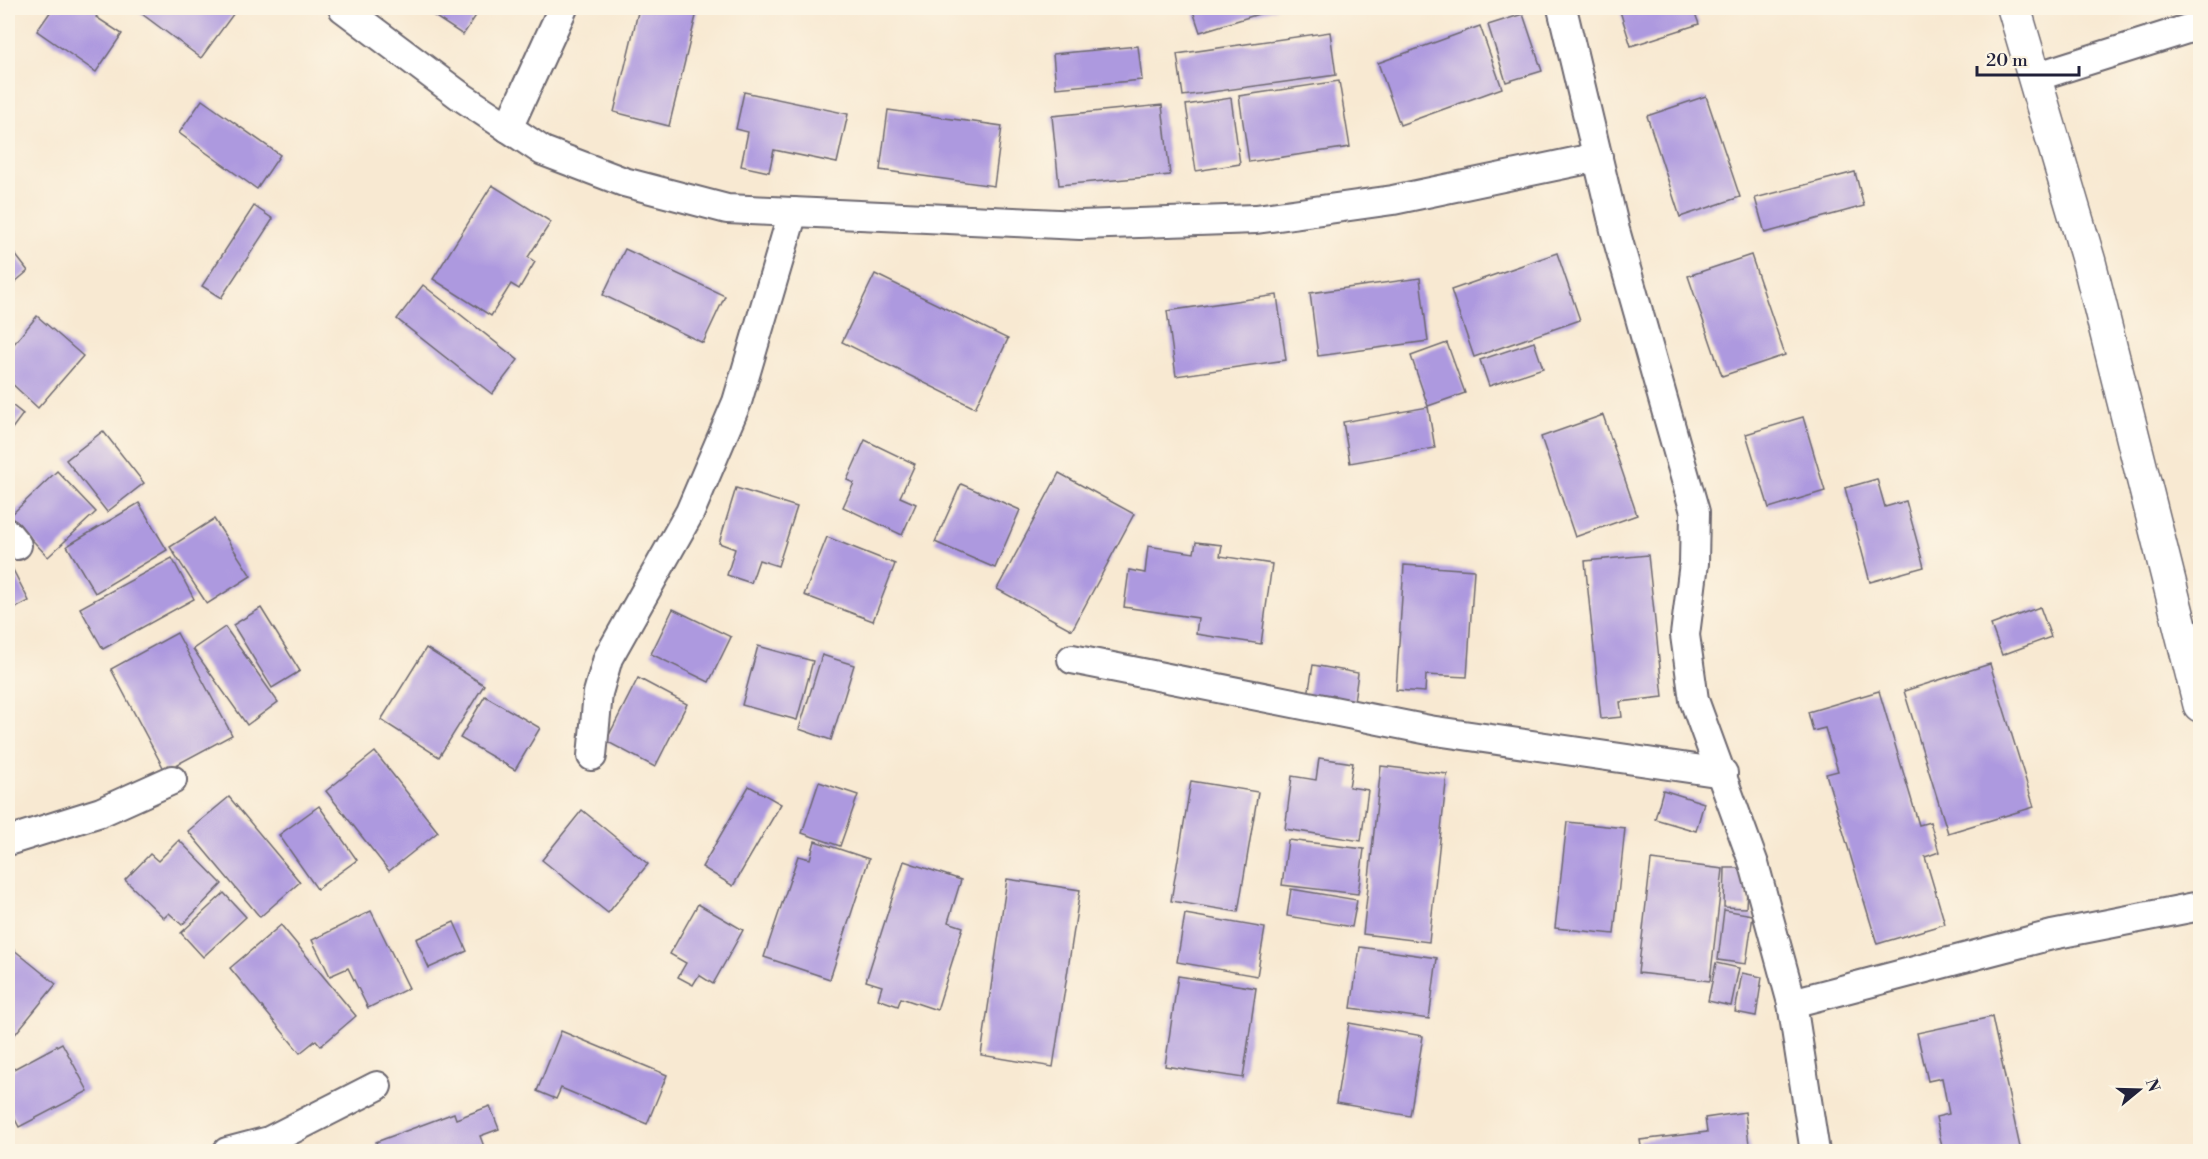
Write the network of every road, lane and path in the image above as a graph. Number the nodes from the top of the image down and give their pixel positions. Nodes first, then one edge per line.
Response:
1 (343, 8) edge
2 (562, 8) edge
3 (1562, 8) edge
4 (2014, 8) edge
5 (2200, 25) edge
6 (2034, 77) junction
7 (508, 128) junction
8 (1598, 157) junction
9 (793, 212) junction
10 (1072, 659) dead end
11 (2200, 705) edge
12 (592, 756) dead end
13 (1723, 774) junction
14 (172, 780) dead end
15 (8, 841) edge
16 (2200, 906) edge
17 (1792, 1003) junction
18 (377, 1086) dead end
19 (227, 1152) edge
20 (1815, 1152) edge

1 - 7 street
2 - 7 street
3 - 8 street
4 - 6 main road
5 - 6 street
6 - 11 main road
7 - 9 street
8 - 9 street
8 - 13 street
9 - 12 street
10 - 13 street
13 - 17 street
14 - 15 street
16 - 17 street
17 - 20 street
18 - 19 street

